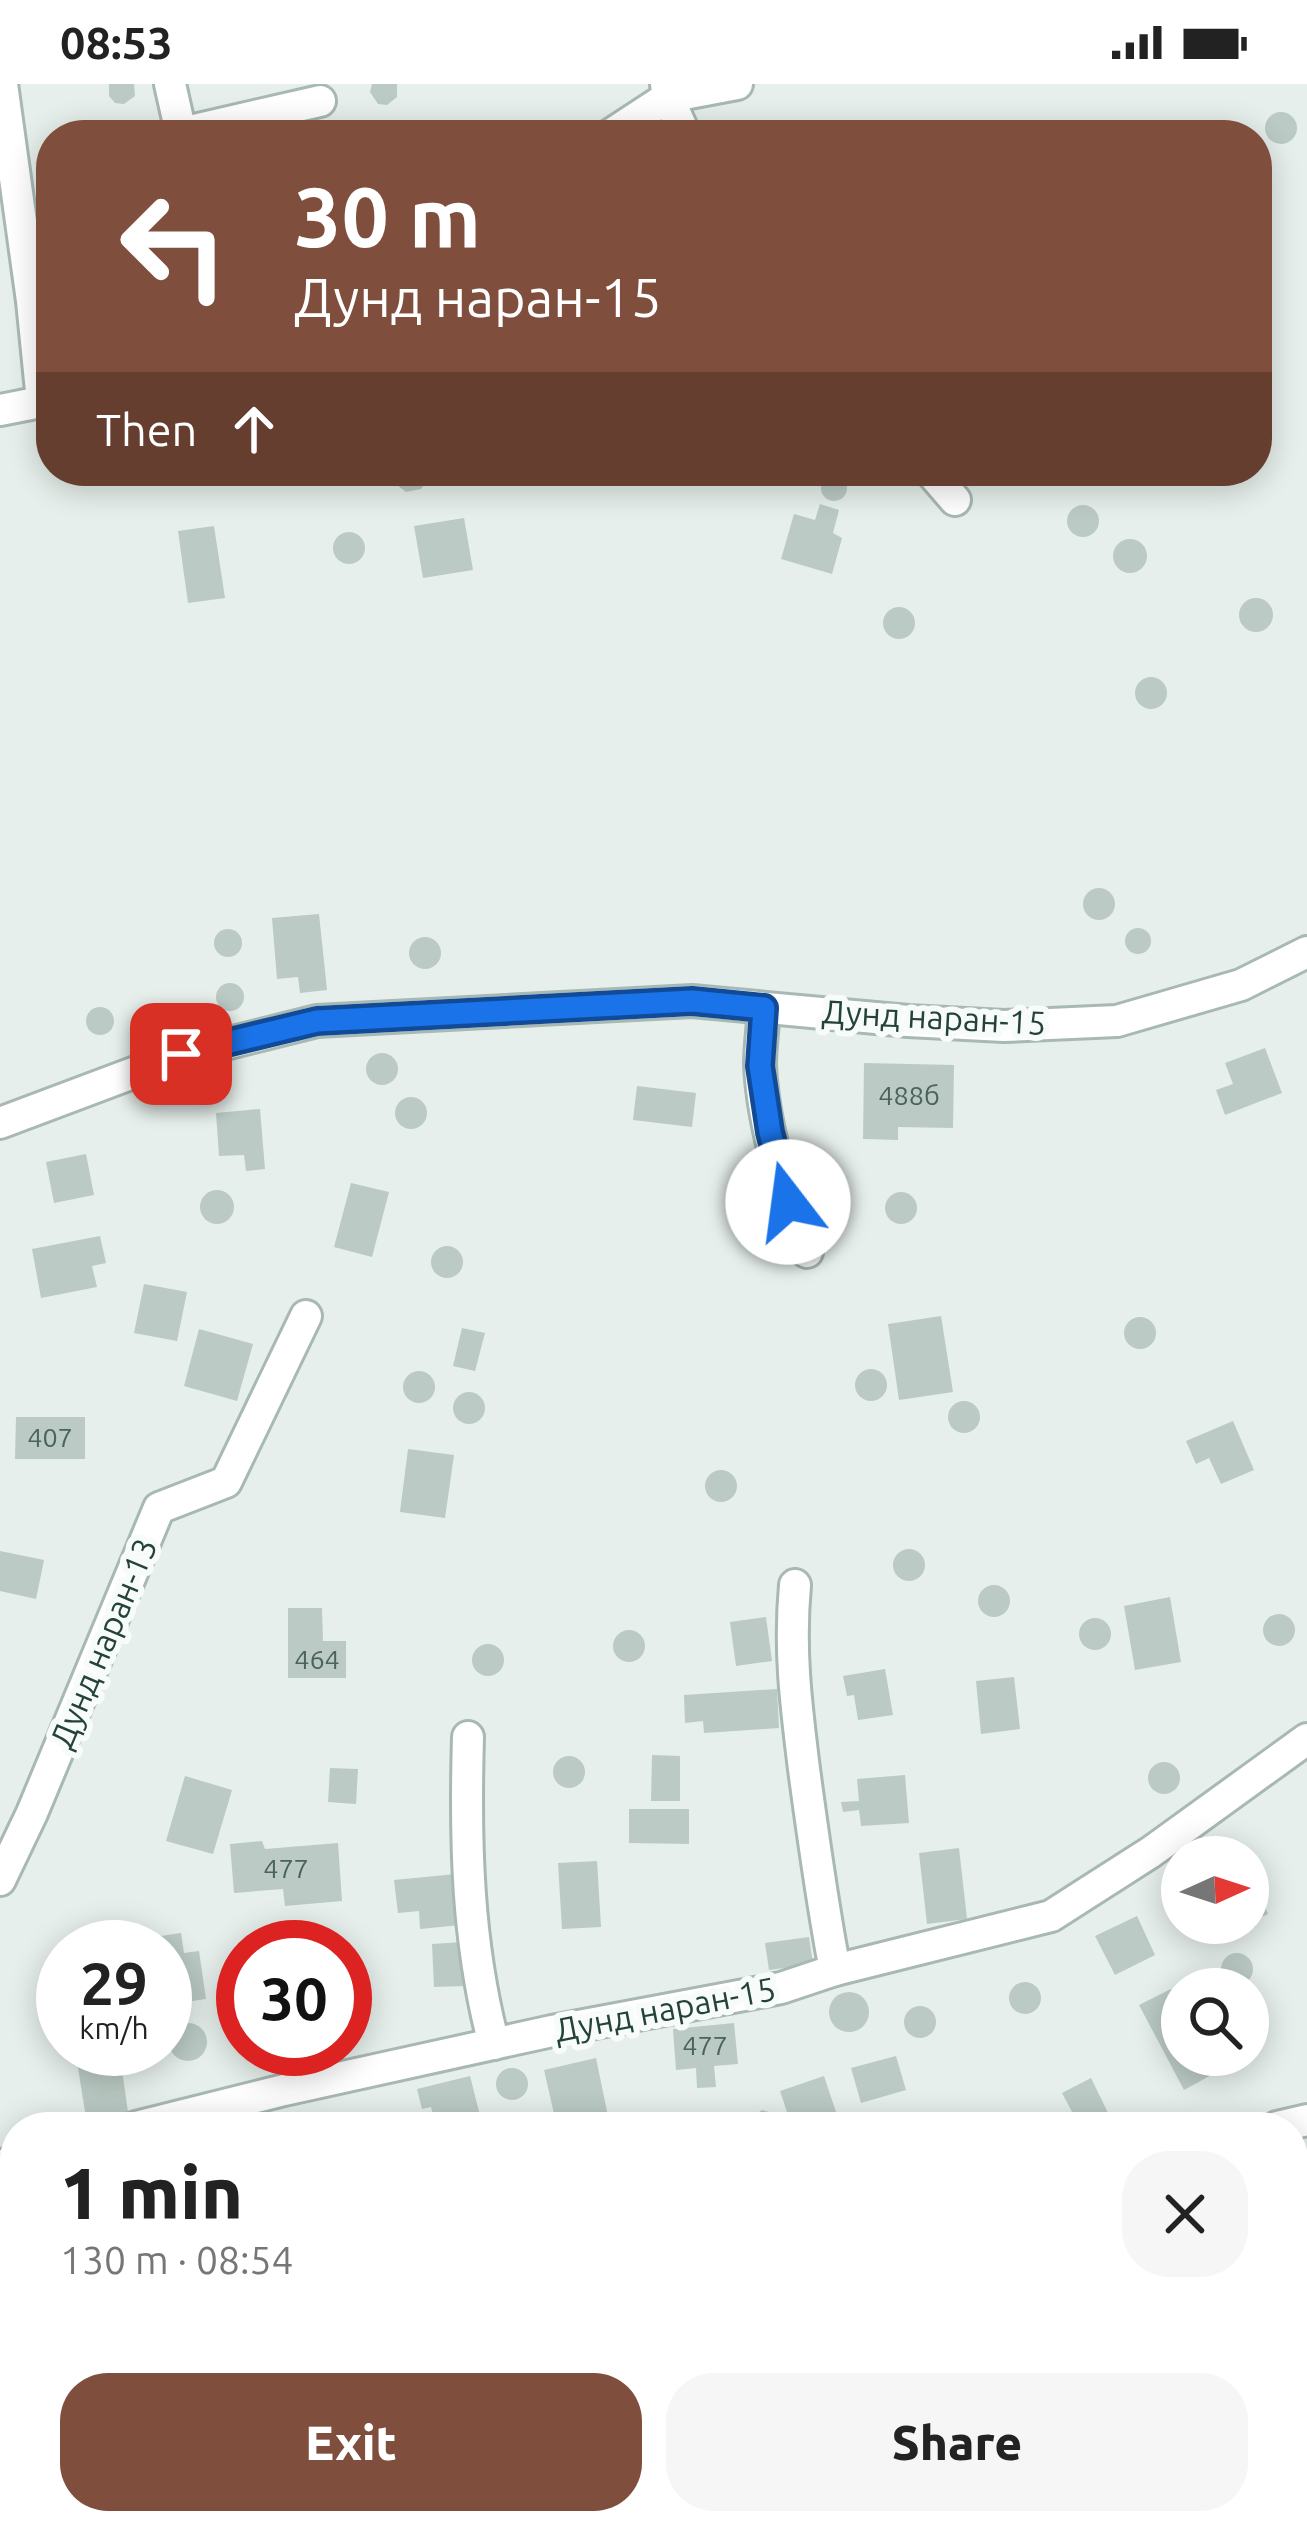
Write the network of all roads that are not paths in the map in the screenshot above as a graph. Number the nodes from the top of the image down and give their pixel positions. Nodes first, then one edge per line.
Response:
1 (2, 84) edge
2 (170, 84) edge
3 (737, 84) edge
4 (674, 88) edge
5 (320, 101) dead end
6 (178, 120) edge
7 (237, 120) edge
8 (630, 120) edge
9 (681, 120) edge
10 (36, 327) edge
11 (36, 402) edge
12 (0, 410) edge
13 (943, 486) edge
14 (955, 500) dead end
15 (1307, 952) edge
16 (764, 1008) junction
17 (0, 1123) edge
18 (807, 1252) dead end
19 (306, 1316) dead end
20 (795, 1586) dead end
21 (468, 1737) dead end
22 (1307, 1739) edge
23 (0, 1880) edge
24 (835, 1970) junction
25 (494, 2044) junction
26 (196, 2112) edge

1 - 10 street
2 - 6 street
3 - 4 street
4 - 8 street
4 - 9 street
5 - 7 street
11 - 12 street
13 - 14 street
15 - 16 street, Дунд наран-15
16 - 17 street, Дунд наран-15
16 - 18 street
19 - 23 street, Дунд наран-13
20 - 24 street
21 - 25 street
22 - 24 street, Дунд наран-15
24 - 25 street, Дунд наран-15
25 - 26 street, Дунд наран-15

